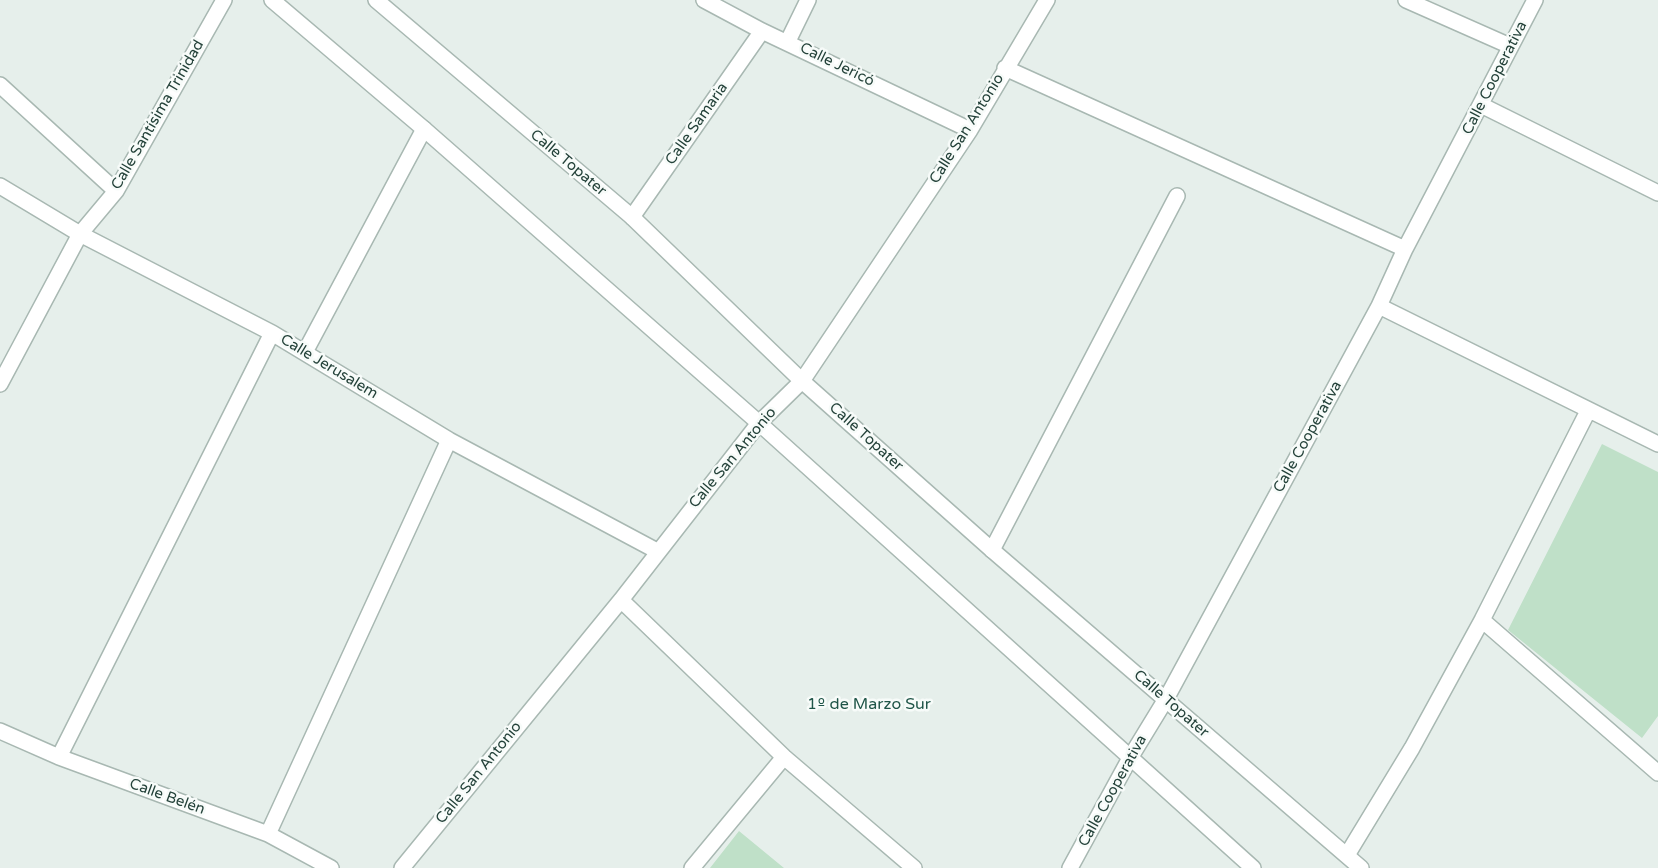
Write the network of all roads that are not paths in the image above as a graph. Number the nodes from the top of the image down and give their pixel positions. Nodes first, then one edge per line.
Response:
1 (224, 0) edge
2 (272, 0) edge
3 (376, 0) edge
4 (704, 0) edge
5 (808, 0) edge
6 (1047, 0) edge
7 (1406, 0) edge
8 (1535, 0) edge
9 (762, 31) junction
10 (788, 41) junction
11 (1510, 46) junction
12 (1005, 68) junction
13 (0, 85) edge
14 (1481, 105) junction
15 (424, 129) junction
16 (970, 130) junction
17 (0, 186) edge
18 (116, 191) junction
19 (1658, 193) edge
20 (1177, 196) dead end
21 (632, 217) junction
22 (80, 234) junction
23 (1405, 249) junction
24 (1379, 306) junction
25 (272, 333) junction
26 (305, 352) junction
27 (802, 381) junction
28 (0, 384) edge
29 (1588, 411) junction
30 (759, 423) junction
31 (449, 440) junction
32 (1658, 444) edge
33 (992, 550) junction
34 (657, 551) junction
35 (620, 600) junction
36 (1482, 620) junction
37 (1166, 699) junction
38 (0, 731) edge
39 (59, 757) junction
40 (784, 757) junction
41 (1130, 758) junction
42 (1658, 773) edge
43 (268, 834) junction
44 (1347, 855) junction
45 (331, 868) edge
46 (402, 868) edge
47 (692, 868) edge
48 (914, 868) edge
49 (1070, 868) edge
50 (1253, 868) edge
51 (1361, 868) edge

1 - 18 street, Calle Santísima Trinidad
2 - 15 street
3 - 21 street, Calle Topater
4 - 9 street, Calle Jericó
5 - 10 street
6 - 12 street, Calle San Antonio
7 - 11 street
8 - 11 street, Calle Cooperativa
9 - 10 street, Calle Jericó
9 - 21 street, Calle Samaria
10 - 16 street, Calle Jericó
11 - 14 street, Calle Cooperativa
12 - 16 street, Calle San Antonio
12 - 23 street
13 - 18 street
14 - 19 street
14 - 23 street, Calle Cooperativa
15 - 26 street
15 - 30 street
16 - 27 street, Calle San Antonio
17 - 22 street, Calle Jerusalem
18 - 22 street, Calle Santísima Trinidad
20 - 33 street
21 - 27 street, Calle Topater
22 - 25 street, Calle Jerusalem
22 - 28 street, Calle Santísima Trinidad
23 - 24 street, Calle Cooperativa
24 - 29 street
24 - 37 street, Calle Cooperativa
25 - 26 street, Calle Jerusalem
25 - 39 street
26 - 31 street, Calle Jerusalem
27 - 30 street, Calle San Antonio
27 - 33 street, Calle Topater
29 - 32 street
29 - 36 street
30 - 34 street, Calle San Antonio
30 - 41 street
31 - 34 street, Calle Jerusalem
31 - 43 street
33 - 37 street, Calle Topater
34 - 35 street, Calle San Antonio
35 - 40 street
35 - 46 street, Calle San Antonio
36 - 42 street
36 - 44 street
37 - 41 street, Calle Cooperativa
37 - 44 street, Calle Topater
38 - 39 street, Calle Belén
39 - 43 street, Calle Belén
40 - 47 street
40 - 48 street
41 - 49 street, Calle Cooperativa
41 - 50 street
43 - 45 street, Calle Belén
44 - 51 street, Calle Topater

